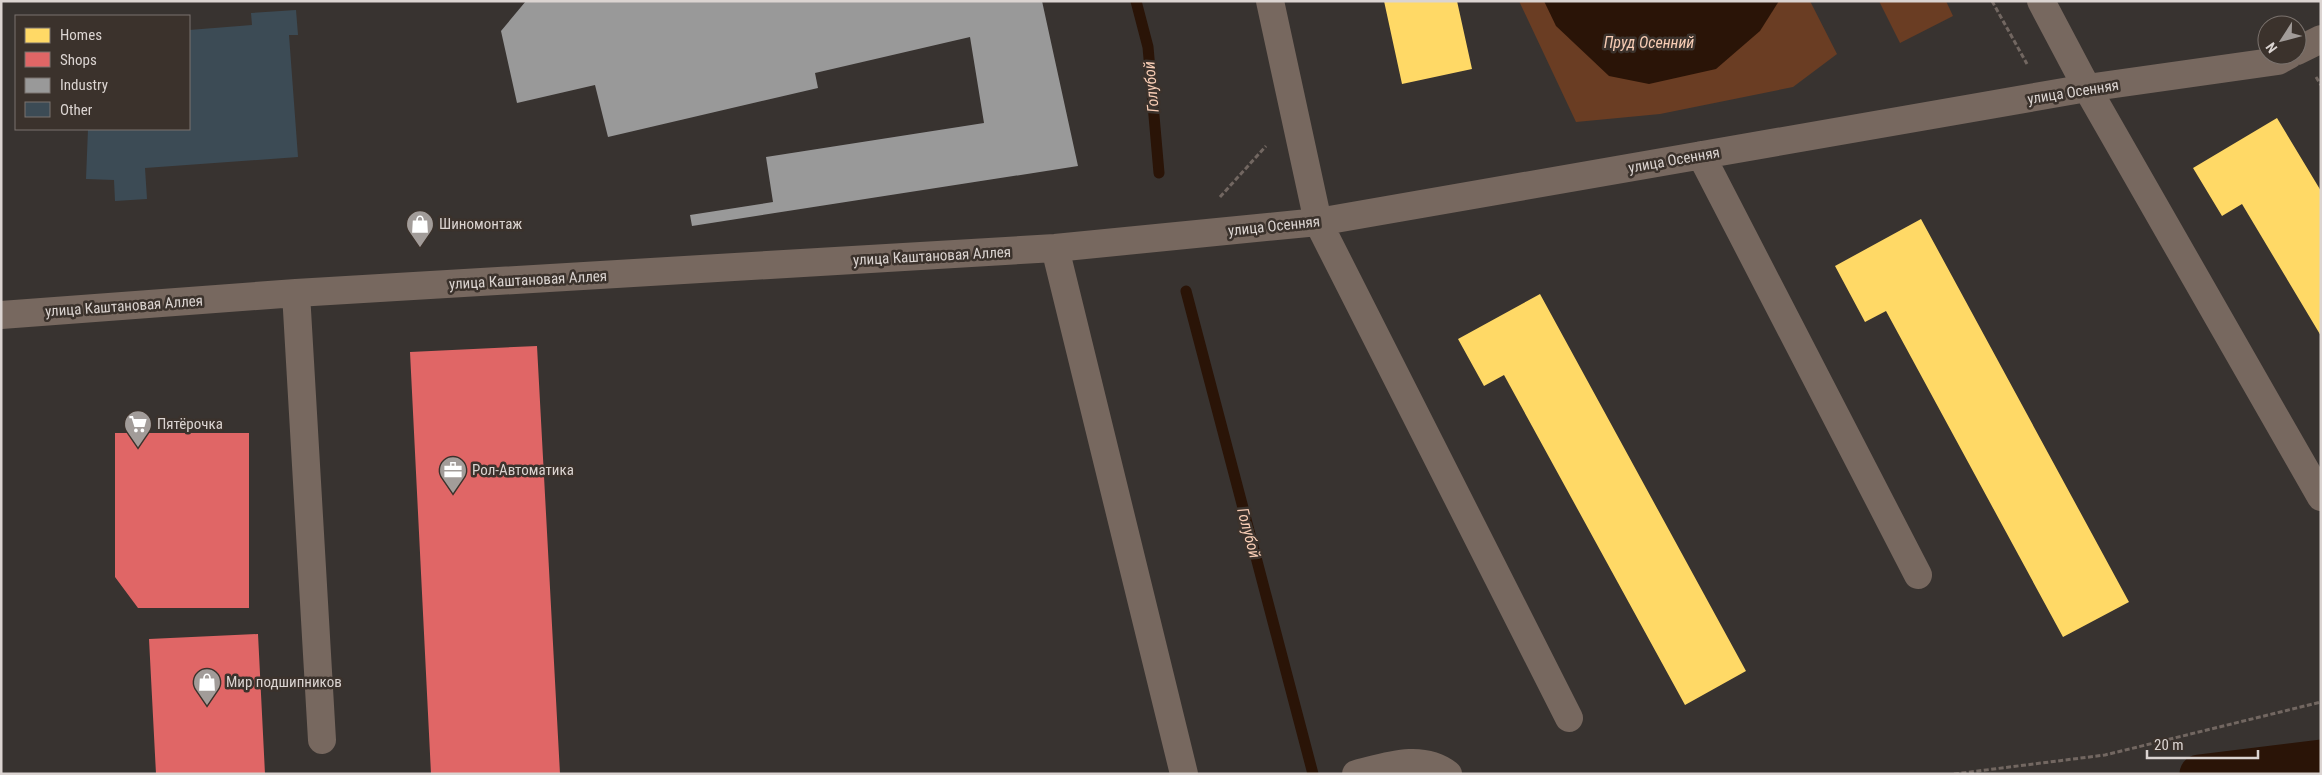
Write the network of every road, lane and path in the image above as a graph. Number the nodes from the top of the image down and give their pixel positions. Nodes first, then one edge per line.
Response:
1 (1270, 1) edge
2 (1992, 1) edge
3 (2041, 1) edge
4 (2321, 39) edge
5 (2307, 46) edge
6 (2257, 64) edge
7 (2087, 88) junction
8 (2044, 96) junction
9 (1270, 142) dead end
10 (1701, 155) junction
11 (1214, 203) dead end
12 (1318, 222) junction
13 (1055, 248) junction
14 (296, 294) junction
15 (1, 315) edge
16 (2321, 497) edge
17 (1918, 575) dead end
18 (2321, 702) edge
19 (1569, 718) dead end
20 (322, 740) dead end
21 (1184, 774) edge
22 (1356, 774) edge
23 (1448, 774) edge
24 (1954, 774) edge

1 - 12 street
2 - 8 path
3 - 7 street
4 - 5 street
6 - 7 street, улица Осенняя
7 - 8 street, улица Осенняя
7 - 16 street
8 - 10 street, улица Осенняя
9 - 11 path
10 - 12 street, улица Осенняя
10 - 17 street
12 - 13 street, улица Осенняя
12 - 19 street
13 - 14 street, улица Каштановая Аллея
13 - 21 street
14 - 15 street, улица Каштановая Аллея
14 - 20 street
18 - 24 path
22 - 23 street

